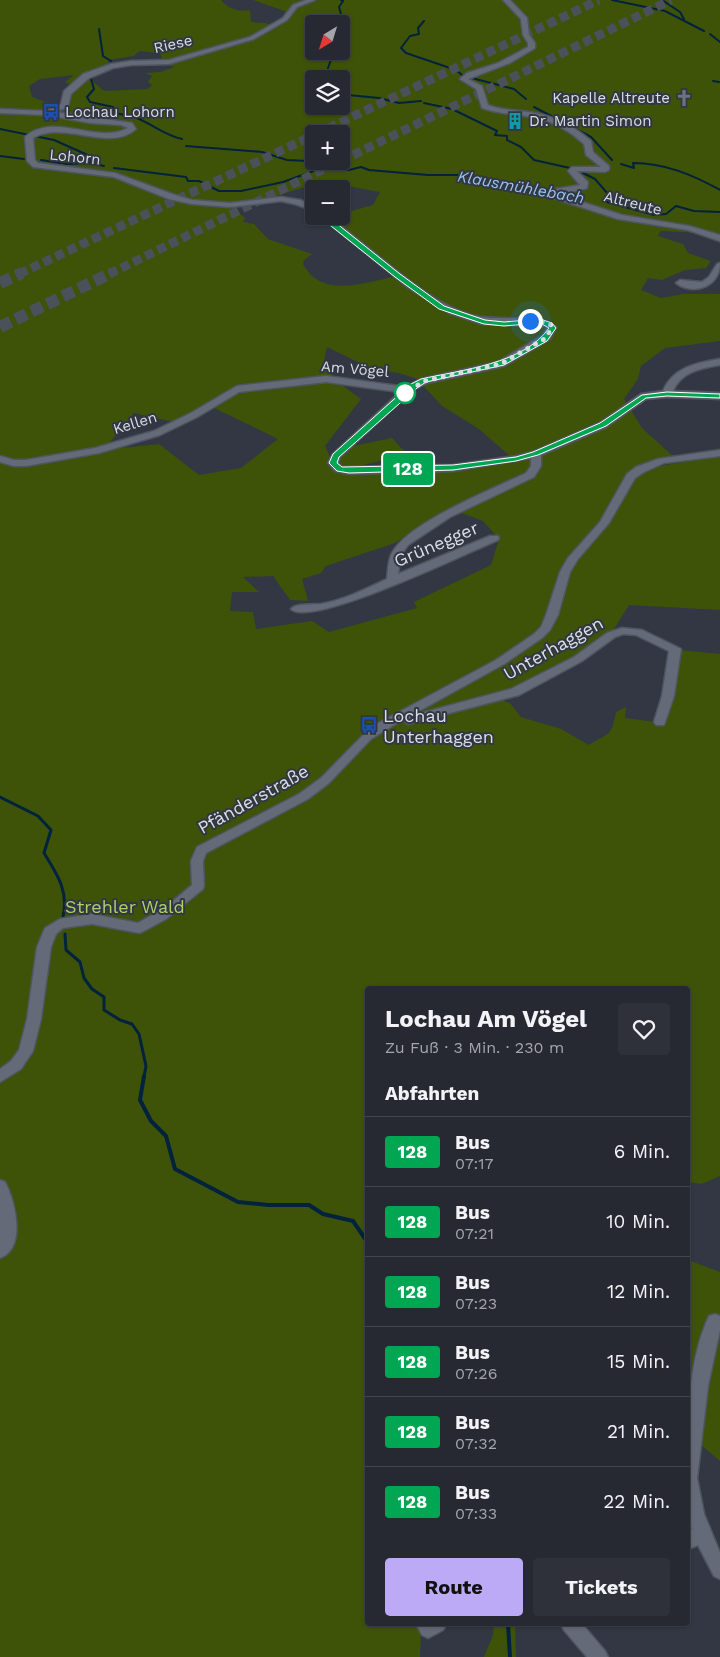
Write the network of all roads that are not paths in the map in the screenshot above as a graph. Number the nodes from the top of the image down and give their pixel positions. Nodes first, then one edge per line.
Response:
1 (312, 0) edge
2 (506, 0) edge
3 (0, 111) edge
4 (47, 112) junction
5 (305, 205) edge
6 (335, 225) edge
7 (720, 238) edge
8 (720, 266) edge
9 (680, 283) dead end
10 (720, 362) edge
11 (270, 386) joint
12 (408, 390) junction
13 (667, 394) junction
14 (720, 396) edge
15 (720, 453) edge
16 (536, 454) junction
17 (0, 459) edge
18 (494, 538) dead end
19 (392, 581) junction
20 (296, 609) dead end
21 (660, 722) dead end
22 (375, 730) junction
23 (0, 1076) edge
24 (0, 1186) edge
25 (0, 1251) edge
26 (715, 1321) dead end
27 (690, 1454) edge
28 (690, 1503) edge
29 (694, 1537) edge
30 (720, 1570) edge
31 (572, 1626) edge
32 (599, 1657) edge

1 - 4 street, Riese
2 - 7 street, Altreute
3 - 4 street, Lohorn
4 - 5 street, Lohorn
6 - 12 street, Am Vögel
8 - 9 street
10 - 13 street
11 - 12 street, Am Vögel
11 - 17 street, Kellen
12 - 16 street, Am Vögel
13 - 14 street
13 - 16 street
15 - 22 street, Pfänderstraße
16 - 19 street, Grünegger
18 - 19 street, Grünegger
19 - 20 street, Grünegger
21 - 22 street, Unterhaggen
22 - 23 street, Pfänderstraße
24 - 25 street
26 - 27 street
28 - 29 street
29 - 30 street
31 - 32 street

